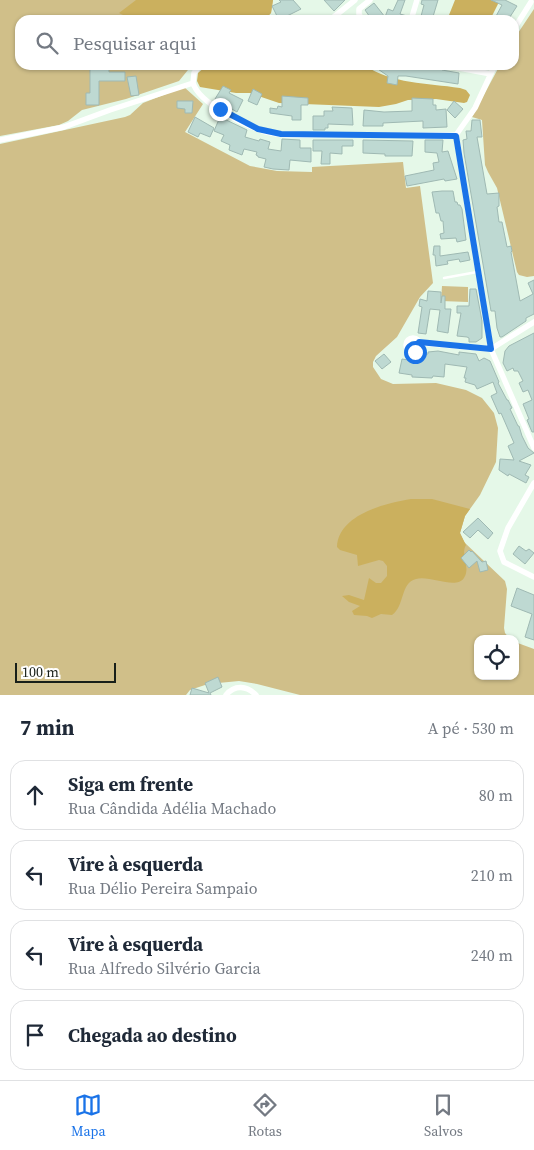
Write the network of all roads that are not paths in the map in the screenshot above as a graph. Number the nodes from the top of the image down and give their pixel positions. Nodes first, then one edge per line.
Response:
1 (355, 0) edge
2 (370, 0) edge
3 (417, 0) edge
4 (531, 2) dead end
5 (336, 15) edge
6 (360, 15) edge
7 (412, 15) edge
8 (519, 21) edge
9 (196, 70) edge
10 (470, 70) edge
11 (493, 70) edge
12 (491, 74) junction
13 (192, 83) junction
14 (456, 136) junction
15 (0, 140) edge
16 (478, 272) junction
17 (444, 278) dead end
18 (534, 322) edge
19 (419, 342) dead end
20 (491, 349) junction
21 (534, 448) edge
22 (534, 483) edge
23 (534, 577) edge
24 (226, 695) edge
25 (256, 695) edge

1 - 5 street
2 - 6 street
3 - 7 street
4 - 8 street
9 - 13 street
10 - 12 street
11 - 12 street
12 - 14 street
13 - 14 street
13 - 15 street
14 - 16 street
16 - 17 lane
16 - 20 street
18 - 20 street
19 - 20 street
20 - 21 street
22 - 23 street
24 - 25 street

